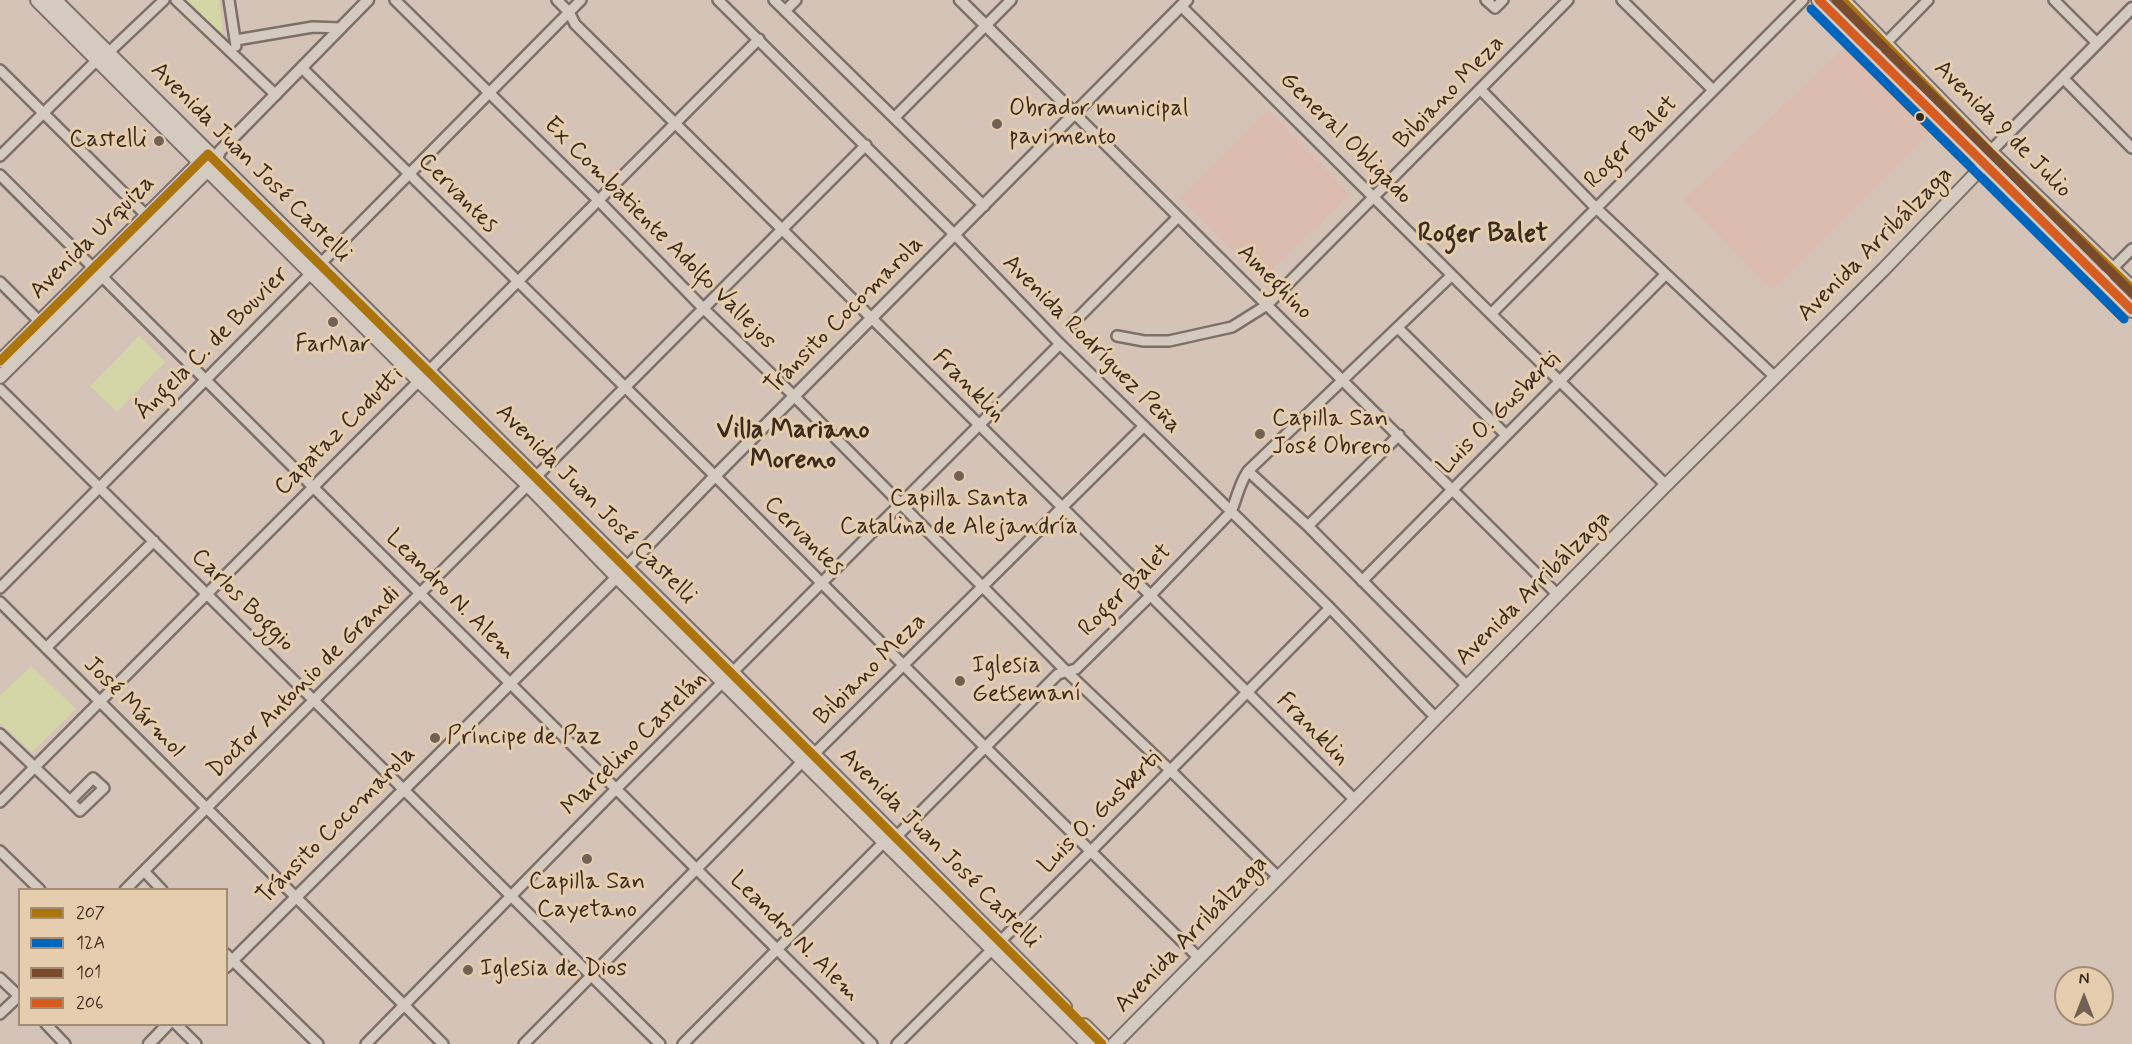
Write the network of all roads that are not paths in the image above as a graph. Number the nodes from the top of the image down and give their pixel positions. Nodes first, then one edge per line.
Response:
1 (38, 0) edge
2 (54, 0) edge
3 (164, 0) edge
4 (176, 0) edge
5 (229, 0) edge
6 (368, 0) edge
7 (395, 0) edge
8 (557, 0) edge
9 (581, 0) edge
10 (718, 0) edge
11 (774, 0) edge
12 (796, 0) edge
13 (960, 0) edge
14 (1011, 0) edge
15 (1486, 0) edge
16 (1503, 0) edge
17 (1568, 0) edge
18 (1622, 0) edge
19 (1803, 0) edge
20 (1819, 0) edge
21 (1842, 0) edge
22 (1928, 0) edge
23 (2054, 0) edge
24 (1181, 2) edge
25 (2132, 8) edge
26 (785, 11) junction
27 (569, 12) junction
28 (986, 25) junction
29 (340, 28) junction
30 (759, 39) junction
31 (236, 40) junction
32 (2097, 43) junction
33 (1879, 50) junction
34 (102, 57) junction
35 (237, 58) junction
36 (303, 68) junction
37 (0, 70) edge
38 (2063, 78) junction
39 (1481, 90) junction
40 (1713, 90) junction
41 (489, 94) junction
42 (276, 95) junction
43 (43, 113) junction
44 (1076, 114) junction
45 (895, 117) junction
46 (676, 123) junction
47 (866, 145) junction
48 (2132, 148) edge
49 (1990, 152) junction
50 (0, 156) edge
51 (210, 160) junction
52 (1984, 165) junction
53 (409, 174) junction
54 (0, 175) edge
55 (1375, 198) junction
56 (598, 200) junction
57 (984, 206) junction
58 (1595, 207) junction
59 (1178, 217) junction
60 (150, 219) junction
61 (782, 230) junction
62 (955, 235) junction
63 (2132, 249) edge
64 (316, 268) junction
65 (97, 271) junction
66 (2107, 274) junction
67 (1665, 275) junction
68 (1452, 276) junction
69 (518, 281) junction
70 (0, 282) edge
71 (2132, 290) edge
72 (1267, 305) junction
73 (703, 308) junction
74 (2132, 310) edge
75 (1491, 314) junction
76 (872, 318) junction
77 (1072, 324) dead end
78 (44, 326) junction
79 (1398, 328) junction
80 (1117, 336) dead end
81 (1060, 344) junction
82 (0, 361) edge
83 (423, 375) junction
84 (0, 377) edge
85 (1775, 377) junction
86 (204, 379) junction
87 (1343, 380) junction
88 (1560, 380) junction
89 (624, 387) junction
90 (0, 389) edge
91 (794, 396) junction
92 (979, 426) junction
93 (1144, 426) junction
94 (1399, 435) junction
95 (1506, 435) junction
96 (1248, 471) junction
97 (715, 476) junction
98 (532, 481) junction
99 (1666, 485) junction
100 (99, 486) junction
101 (314, 486) junction
102 (1453, 489) junction
103 (901, 504) junction
104 (1062, 507) junction
105 (1231, 512) junction
106 (1308, 526) junction
107 (154, 541) junction
108 (621, 572) junction
109 (1362, 581) junction
110 (822, 584) junction
111 (983, 586) junction
112 (0, 588) edge
113 (207, 593) junction
114 (421, 594) junction
115 (1558, 595) junction
116 (1150, 596) junction
117 (0, 602) edge
118 (1330, 608) junction
119 (46, 648) junction
120 (904, 666) junction
121 (1067, 672) junction
122 (728, 678) junction
123 (509, 683) junction
124 (1467, 686) junction
125 (1248, 693) junction
126 (314, 701) junction
127 (100, 702) junction
128 (1436, 718) junction
129 (0, 734) edge
130 (985, 747) junction
131 (808, 758) junction
132 (35, 767) junction
133 (1171, 771) junction
134 (617, 788) junction
135 (403, 789) junction
136 (1355, 800) junction
137 (70, 801) dead end
138 (0, 802) edge
139 (206, 809) junction
140 (890, 839) junction
141 (0, 851) edge
142 (1091, 851) junction
143 (696, 867) junction
144 (144, 871) junction
145 (1278, 877) junction
146 (38, 888) edge
147 (128, 888) edge
148 (160, 888) edge
149 (512, 896) junction
150 (295, 897) junction
151 (996, 946) junction
152 (778, 948) junction
153 (1198, 957) junction
154 (229, 960) edge
155 (591, 977) junction
156 (0, 978) edge
157 (18, 995) edge
158 (18, 997) edge
159 (404, 1006) junction
160 (0, 1014) edge
161 (48, 1026) edge
162 (166, 1026) edge
163 (178, 1026) edge
164 (65, 1044) edge
165 (149, 1044) edge
166 (196, 1044) edge
167 (318, 1044) edge
168 (366, 1044) edge
169 (443, 1044) edge
170 (524, 1044) edge
171 (660, 1044) edge
172 (683, 1044) edge
173 (872, 1044) edge
174 (897, 1044) edge
175 (1089, 1044) edge
176 (1102, 1044) edge
177 (1114, 1044) edge

1 - 34 main road, Avenida Juan José Castelli
2 - 34 main road, Avenida Juan José Castelli
3 - 34 street
4 - 35 street
5 - 31 street
6 - 29 street, Avenida Urquiza
7 - 41 street, Ex Combatiente Adolfo Vallejos
8 - 27 street, Franklin
9 - 27 street, Ángela C. de Bouvier
10 - 30 street, Avenida Rodríguez Peña
11 - 26 street
12 - 26 street
13 - 28 street, Ameghino
14 - 28 street
15 - 16 street
17 - 39 street, Bibiano Meza
18 - 40 street
19 - 40 street, Roger Balet
20 - 33 main road, Avenida 9 de Julio
21 - 33 main road, Avenida 9 de Julio
22 - 33 street
23 - 32 street
24 - 44 street, Tránsito Cocomarola
24 - 55 street, General Obligado
25 - 32 street
26 - 45 street
27 - 41 street, Ángela C. de Bouvier
27 - 46 street, Franklin
28 - 44 street, Ameghino
28 - 45 street
29 - 31 street
29 - 36 street, Avenida Urquiza
30 - 46 street, Capataz Codutti
30 - 47 street, Avenida Rodríguez Peña
31 - 35 street
32 - 38 street
33 - 49 main road, Avenida 9 de Julio
33 - 52 main road, Avenida 9 de Julio
34 - 43 street
34 - 51 main road, Avenida Juan José Castelli
35 - 42 street
36 - 42 street, Avenida Urquiza
36 - 53 street, Cervantes
37 - 43 street
38 - 48 street
38 - 49 street
39 - 55 street, Bibiano Meza
39 - 58 street
40 - 58 street, Roger Balet
41 - 53 street, Ángela C. de Bouvier
41 - 56 street, Ex Combatiente Adolfo Vallejos
42 - 51 street, Avenida Urquiza
43 - 50 street
43 - 60 street
44 - 57 street, Tránsito Cocomarola
44 - 59 street, Ameghino
45 - 57 street
46 - 56 street, Capataz Codutti
46 - 61 street, Franklin
47 - 61 street, Doctor Antonio de Grandi
47 - 62 street, Avenida Rodríguez Peña
49 - 52 street
49 - 66 main road, Avenida 9 de Julio
51 - 60 main road, Avenida Urquiza
51 - 64 main road, Avenida Juan José Castelli
52 - 66 main road, Avenida 9 de Julio
52 - 85 main road, Avenida Arribálzaga
53 - 64 street, Ángela C. de Bouvier
53 - 69 street, Cervantes
54 - 65 street, Leandro N. Alem
55 - 68 street, General Obligado
55 - 72 street, Bibiano Meza
56 - 69 street, Capataz Codutti
56 - 73 street, Ex Combatiente Adolfo Vallejos
57 - 62 street, Tránsito Cocomarola
58 - 67 street
58 - 75 street, Roger Balet
59 - 72 street, Ameghino
59 - 77 street
60 - 65 main road, Avenida Urquiza
61 - 73 street, Doctor Antonio de Grandi
61 - 76 street, Franklin
62 - 76 street, Tránsito Cocomarola
62 - 81 street, Avenida Rodríguez Peña
63 - 66 street
64 - 83 main road, Avenida Juan José Castelli
64 - 86 street, Ángela C. de Bouvier
65 - 78 main road, Avenida Urquiza
65 - 86 street, Leandro N. Alem
66 - 71 main road, Avenida 9 de Julio
66 - 74 main road, Avenida 9 de Julio
67 - 85 street
67 - 88 street, Luis O. Gusberti
68 - 75 street, General Obligado
68 - 79 street, Roger Balet
69 - 83 street, Capataz Codutti
69 - 89 street, Cervantes
70 - 78 street
72 - 80 street, Bibiano Meza
72 - 87 street, Ameghino
73 - 89 street, Doctor Antonio de Grandi
73 - 91 street, Ex Combatiente Adolfo Vallejos
75 - 88 street, General Obligado
76 - 91 street, Tránsito Cocomarola
76 - 92 street, Franklin
78 - 82 main road, Avenida Urquiza
78 - 84 main road, Avenida Urquiza
79 - 87 street, Roger Balet
79 - 95 street
81 - 92 street, Marcelino Castelán
81 - 93 street, Avenida Rodríguez Peña
83 - 98 main road, Avenida Juan José Castelli
83 - 101 street, Capataz Codutti
85 - 99 main road, Avenida Arribálzaga
86 - 100 street, Ángela C. de Bouvier
86 - 101 street, Leandro N. Alem
87 - 94 street, Ameghino
87 - 96 street, Roger Balet
88 - 95 street, Luis O. Gusberti
88 - 99 street, General Obligado
89 - 97 street, Cervantes
89 - 98 street, Doctor Antonio de Grandi
90 - 100 street, Carlos Boggio
91 - 97 street, Tránsito Cocomarola
91 - 103 street, Ex Combatiente Adolfo Vallejos
92 - 103 street, Marcelino Castelán
92 - 104 street, Franklin
93 - 104 street, Bibiano Meza
93 - 105 street, Avenida Rodríguez Peña
94 - 102 street, Ameghino
94 - 106 street
95 - 102 street, Luis O. Gusberti
96 - 105 street, Roger Balet
96 - 106 street
97 - 108 street, Tránsito Cocomarola
97 - 110 street, Cervantes
98 - 108 main road, Avenida Juan José Castelli
98 - 114 street, Doctor Antonio de Grandi
99 - 115 main road, Avenida Arribálzaga
100 - 107 street, Carlos Boggio
100 - 112 street, Ángela C. de Bouvier
101 - 113 street, Capataz Codutti
101 - 114 street, Leandro N. Alem
102 - 109 street, Luis O. Gusberti
102 - 115 street, Ameghino
103 - 110 street, Marcelino Castelán
103 - 111 street, Ex Combatiente Adolfo Vallejos
104 - 111 street, Bibiano Meza
104 - 116 street, Franklin
105 - 116 street, Roger Balet
105 - 118 street, Avenida Rodríguez Peña
106 - 109 street
107 - 113 street, Carlos Boggio
107 - 119 street
108 - 122 main road, Avenida Juan José Castelli
108 - 123 street, Tránsito Cocomarola
109 - 124 street
110 - 120 street, Cervantes
110 - 122 street, Marcelino Castelán
111 - 120 street, Bibiano Meza
111 - 121 street, Ex Combatiente Adolfo Vallejos
113 - 126 street, Carlos Boggio
113 - 127 street, Capataz Codutti
114 - 123 street, Leandro N. Alem
114 - 126 street, Doctor Antonio de Grandi
115 - 124 main road, Avenida Arribálzaga
116 - 121 street, Roger Balet
116 - 125 street, Franklin
117 - 119 street, José Mármol
118 - 125 street, Luis O. Gusberti
118 - 128 street, Avenida Rodríguez Peña
119 - 127 street, José Mármol
120 - 130 street, Cervantes
120 - 131 street, Bibiano Meza
121 - 130 street, Roger Balet
121 - 133 street, Ex Combatiente Adolfo Vallejos
122 - 131 main road, Avenida Juan José Castelli
122 - 134 street, Marcelino Castelán
123 - 134 street, Leandro N. Alem
123 - 135 street, Tránsito Cocomarola
124 - 128 main road, Avenida Arribálzaga
125 - 133 street, Luis O. Gusberti
125 - 136 street, Franklin
126 - 135 street, Carlos Boggio
126 - 139 street, Doctor Antonio de Grandi
127 - 132 street, Capataz Codutti
127 - 139 street, José Mármol
128 - 136 main road, Avenida Arribálzaga
129 - 132 street
130 - 140 street, Roger Balet
130 - 142 street, Cervantes
131 - 140 main road, Avenida Juan José Castelli
131 - 143 street, Bibiano Meza
132 - 137 street
132 - 138 street, Capataz Codutti
133 - 142 street, Luis O. Gusberti
133 - 145 street, Ex Combatiente Adolfo Vallejos
134 - 143 street, Leandro N. Alem
134 - 149 street, Marcelino Castelán
135 - 149 street, Carlos Boggio
135 - 150 street, Tránsito Cocomarola
136 - 145 main road, Avenida Arribálzaga
139 - 144 street, Doctor Antonio de Grandi
139 - 150 street, José Mármol
140 - 151 main road, Avenida Juan José Castelli
140 - 152 street, Roger Balet
141 - 146 street
142 - 151 street, Luis O. Gusberti
142 - 153 street, Cervantes
143 - 152 street, Leandro N. Alem
143 - 155 street, Bibiano Meza
144 - 147 street, Doctor Antonio de Grandi
144 - 148 street
145 - 153 main road, Avenida Arribálzaga
149 - 155 street, Carlos Boggio
149 - 159 street, Marcelino Castelán
150 - 154 street, Tránsito Cocomarola
150 - 159 street, José Mármol
151 - 174 street, Luis O. Gusberti
151 - 175 main road, Avenida Juan José Castelli
151 - 176 main road, Avenida Juan José Castelli
152 - 172 street, Roger Balet
152 - 173 street, Leandro N. Alem
153 - 177 main road, Avenida Arribálzaga
154 - 167 street
155 - 170 street, Bibiano Meza
155 - 171 street, Carlos Boggio
156 - 157 street
158 - 160 street
159 - 168 street, Marcelino Castelán
159 - 169 street, José Mármol
161 - 164 street
162 - 165 street
163 - 166 street

